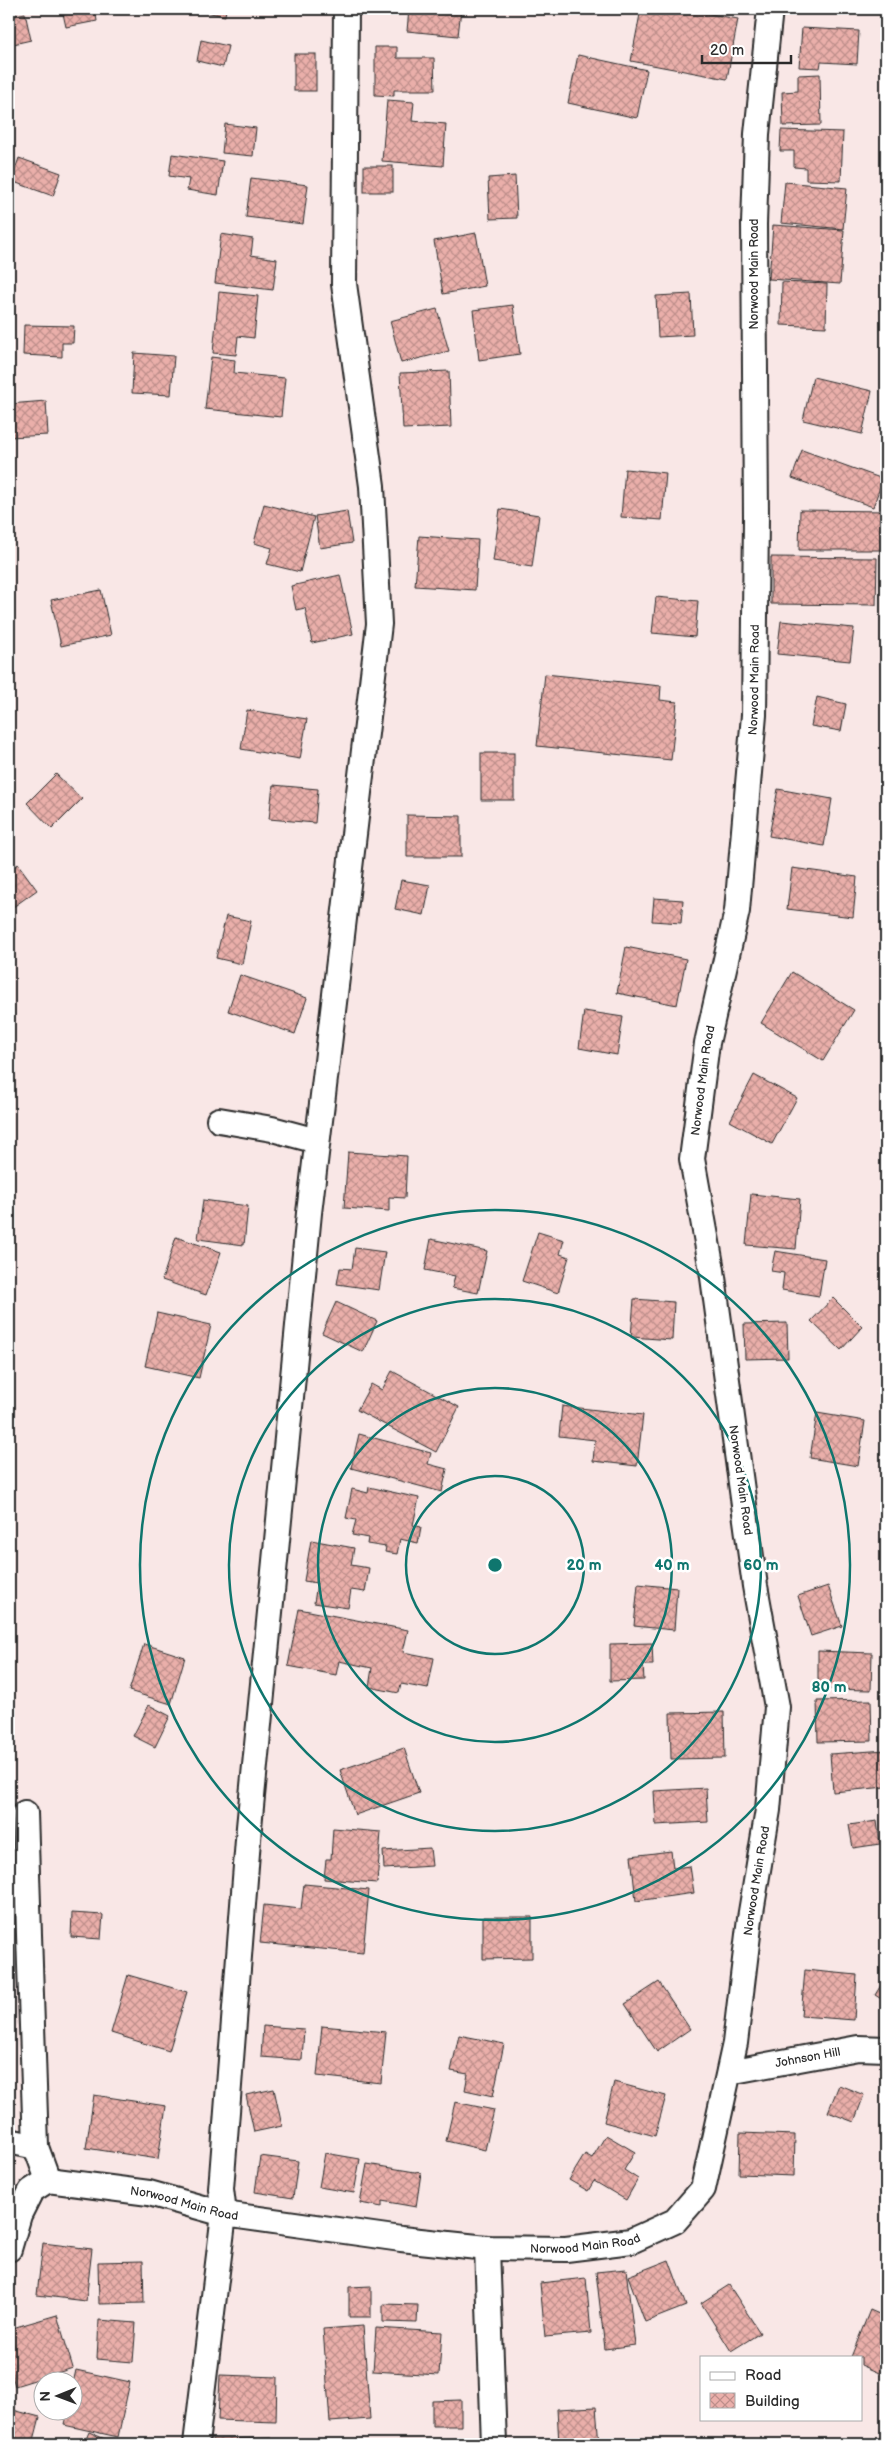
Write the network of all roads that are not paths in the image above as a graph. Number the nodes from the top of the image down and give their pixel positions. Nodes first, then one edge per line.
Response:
1 (346, 9) edge
2 (770, 9) edge
3 (219, 1120) dead end
4 (317, 1141) junction
5 (25, 1813) dead end
6 (886, 2049) edge
7 (729, 2072) junction
8 (9, 2141) edge
9 (36, 2147) junction
10 (48, 2180) junction
11 (224, 2214) junction
12 (487, 2248) junction
13 (9, 2249) edge
14 (196, 2444) edge
15 (494, 2444) edge

1 - 4 street
2 - 7 street, Norwood Main Road
3 - 4 street
4 - 11 street
5 - 9 street
6 - 7 street, Johnson Hill
7 - 12 street, Norwood Main Road
8 - 9 street
9 - 10 street
10 - 11 street, Norwood Main Road
10 - 13 street
11 - 12 street, Norwood Main Road
11 - 14 street
12 - 15 street

